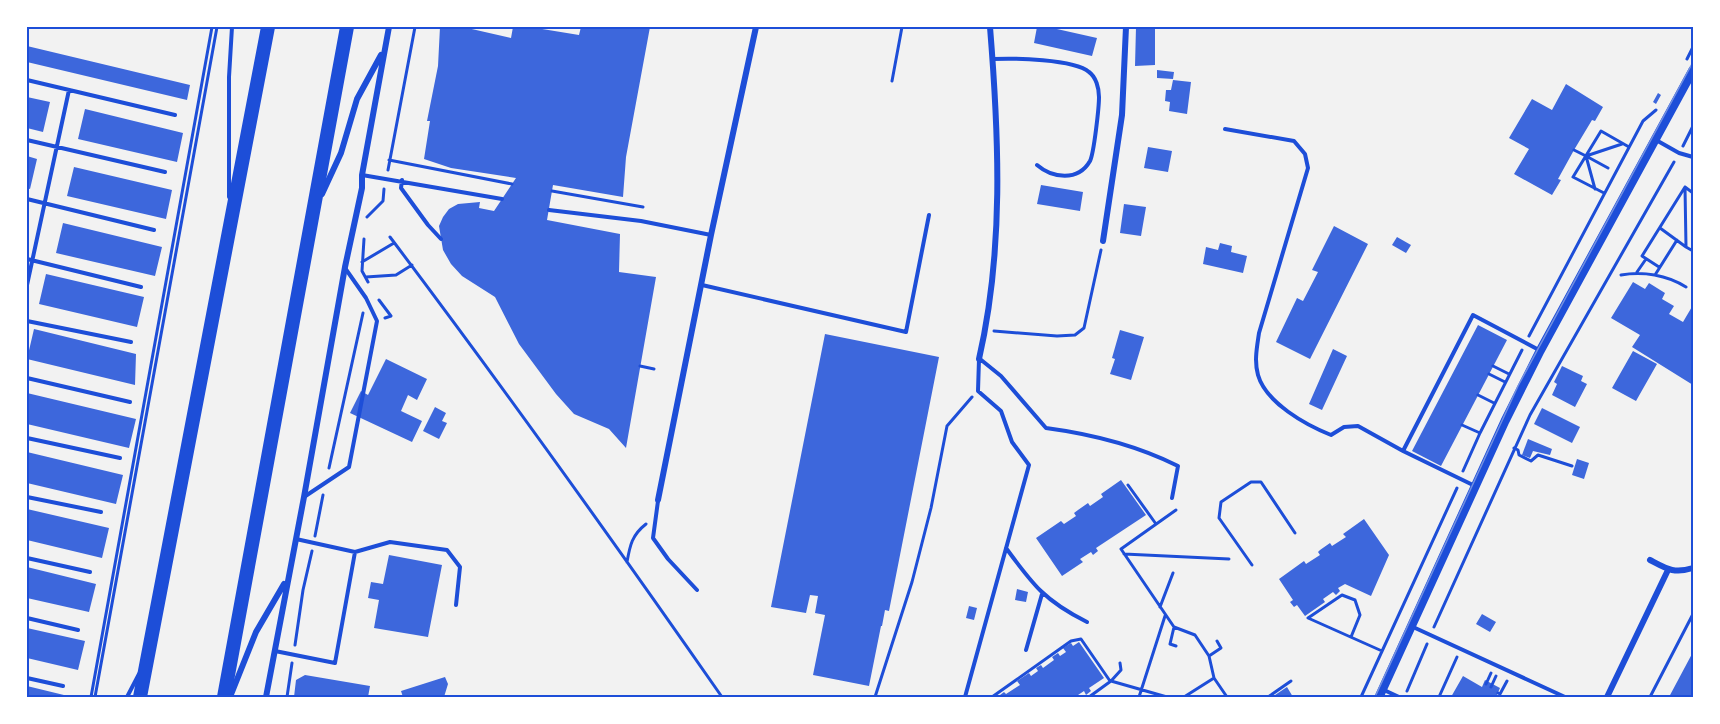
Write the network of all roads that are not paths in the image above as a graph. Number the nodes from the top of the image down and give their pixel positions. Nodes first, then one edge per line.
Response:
1 (232, 27) edge
2 (268, 27) edge
3 (337, 27) edge
4 (347, 27) edge
5 (389, 27) edge
6 (756, 27) edge
7 (990, 27) edge
8 (1126, 27) edge
9 (384, 49) junction
10 (992, 59) junction
11 (1693, 70) edge
12 (339, 72) junction
13 (27, 80) edge
14 (69, 90) junction
15 (175, 115) dead end
16 (1225, 129) dead end
17 (27, 140) edge
18 (1656, 140) junction
19 (57, 147) junction
20 (1693, 157) edge
21 (1037, 165) dead end
22 (165, 172) dead end
23 (362, 174) junction
24 (402, 180) junction
25 (27, 199) edge
26 (502, 199) dead end
27 (45, 202) junction
28 (315, 209) junction
29 (549, 210) dead end
30 (929, 215) dead end
31 (154, 230) dead end
32 (229, 232) junction
33 (711, 235) junction
34 (441, 239) dead end
35 (1103, 241) road end
36 (30, 260) edge
37 (345, 267) junction
38 (27, 285) edge
39 (702, 285) junction
40 (141, 287) dead end
41 (27, 321) edge
42 (131, 342) dead end
43 (1540, 351) junction
44 (980, 359) junction
45 (27, 378) edge
46 (130, 402) dead end
47 (27, 438) edge
48 (1403, 451) junction
49 (120, 459) dead end
50 (1475, 486) junction
51 (304, 497) junction
52 (27, 498) edge
53 (1172, 498) dead end
54 (658, 500) joint
55 (100, 512) dead end
56 (296, 539) junction
57 (1006, 547) junction
58 (355, 552) junction
59 (27, 558) edge
60 (1650, 560) dead end
61 (1693, 568) edge
62 (1668, 570) junction
63 (90, 572) dead end
64 (287, 579) junction
65 (697, 590) dead end
66 (1042, 594) junction
67 (456, 604) dead end
68 (27, 618) edge
69 (1087, 622) dead end
70 (1411, 626) junction
71 (78, 630) dead end
72 (1026, 650) dead end
73 (275, 651) junction
74 (147, 657) junction
75 (27, 678) edge
76 (63, 686) dead end
77 (1380, 693) edge
78 (127, 697) edge
79 (140, 697) edge
80 (224, 697) edge
81 (230, 697) edge
82 (266, 697) edge
83 (965, 697) edge
84 (1402, 697) edge
85 (1565, 697) edge
86 (1607, 697) edge

1 - 32 lane
2 - 32 highway
3 - 12 highway
4 - 12 highway
5 - 9 street
6 - 33 street
7 - 10 street
8 - 35 street
9 - 23 street
9 - 28 street
10 - 21 lane
10 - 44 street
11 - 18 street
12 - 28 highway
13 - 14 lane
14 - 15 lane
14 - 19 lane
16 - 48 lane
17 - 19 lane
18 - 20 lane
18 - 43 street
19 - 22 lane
19 - 27 lane
23 - 24 lane
23 - 37 street
24 - 26 lane
24 - 34 lane
25 - 27 lane
27 - 31 lane
27 - 36 lane
28 - 80 highway
29 - 33 lane
30 - 39 lane
32 - 74 highway
33 - 39 street
36 - 38 lane
36 - 40 lane
37 - 51 street
37 - 51 lane
39 - 54 street
41 - 42 lane
43 - 48 lane
43 - 50 street
44 - 53 lane
44 - 57 lane
45 - 46 lane
47 - 49 lane
48 - 50 lane
50 - 70 street
51 - 56 street
52 - 55 lane
54 - 65 lane
56 - 58 lane
56 - 64 street
57 - 66 lane
57 - 83 lane
58 - 67 lane
58 - 73 lane
59 - 63 lane
60 - 62 street
61 - 62 street
62 - 86 street
64 - 73 street
64 - 81 street
66 - 69 lane
66 - 72 lane
68 - 71 lane
70 - 77 street
70 - 85 lane
73 - 82 street
74 - 78 lane
74 - 79 highway
75 - 76 lane
77 - 84 lane

